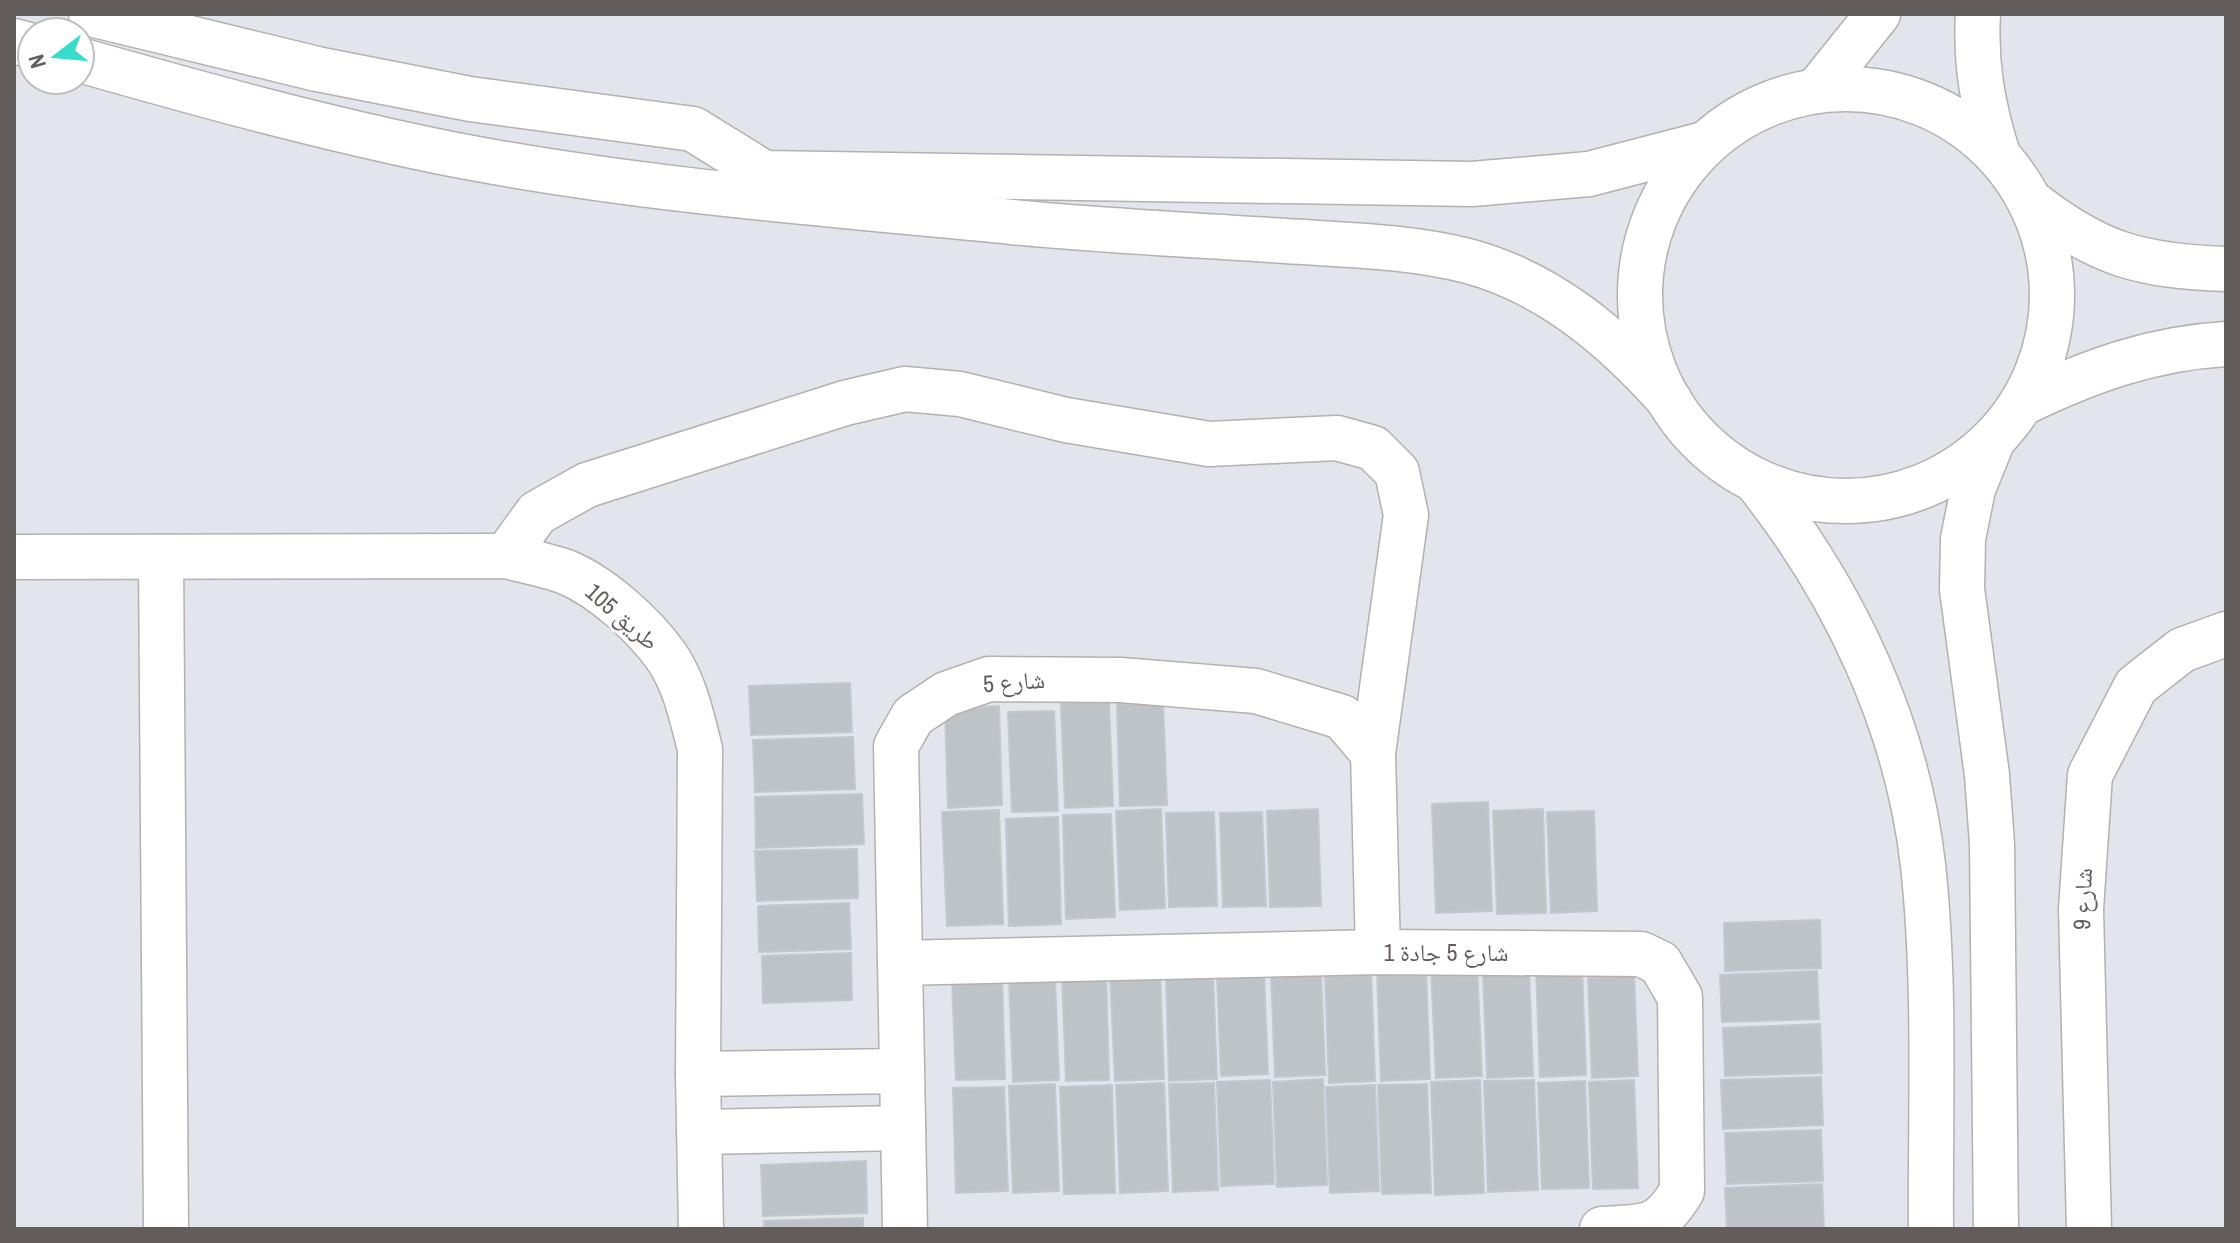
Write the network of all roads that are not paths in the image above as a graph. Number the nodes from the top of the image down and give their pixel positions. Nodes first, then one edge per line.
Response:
1 (91, 14) edge
2 (1878, 14) edge
3 (1978, 14) edge
4 (96, 64) edge
5 (1817, 90) junction
6 (1704, 144) junction
7 (1998, 155) junction
8 (2031, 202) junction
9 (2226, 269) edge
10 (2226, 344) edge
11 (1670, 401) junction
12 (2023, 403) junction
13 (1992, 442) junction
14 (1756, 481) junction
15 (506, 556) junction
16 (14, 557) edge
17 (161, 557) junction
18 (2226, 634) edge
19 (1373, 753) junction
20 (1378, 952) junction
21 (900, 963) junction
22 (901, 1071) junction
23 (698, 1074) junction
24 (903, 1128) junction
25 (699, 1132) junction
26 (166, 1229) edge
27 (701, 1229) edge
28 (905, 1229) edge
29 (1602, 1229) edge
30 (1931, 1229) edge
31 (1996, 1229) edge
32 (2089, 1229) edge

1 - 6 street
2 - 5 street
3 - 7 street
4 - 11 street
5 - 6 street
5 - 7 street
6 - 11 street
7 - 8 street
8 - 9 street
8 - 12 street
10 - 12 street
11 - 14 street
12 - 13 street
13 - 14 street
13 - 31 street
14 - 30 street
15 - 17 street, طريق 105
15 - 19 street
15 - 23 street, طريق 105
16 - 17 street, طريق 105
17 - 26 street
18 - 32 street, شارع 9
19 - 20 street
19 - 21 street, شارع 5
20 - 21 street, شارع 5 جادة 1
20 - 29 street, شارع 5 جادة 1
21 - 22 street, شارع 5
22 - 23 street
22 - 24 street, شارع 5
23 - 25 street, طريق 105
24 - 25 street
24 - 28 street, شارع 5
25 - 27 street, طريق 105

